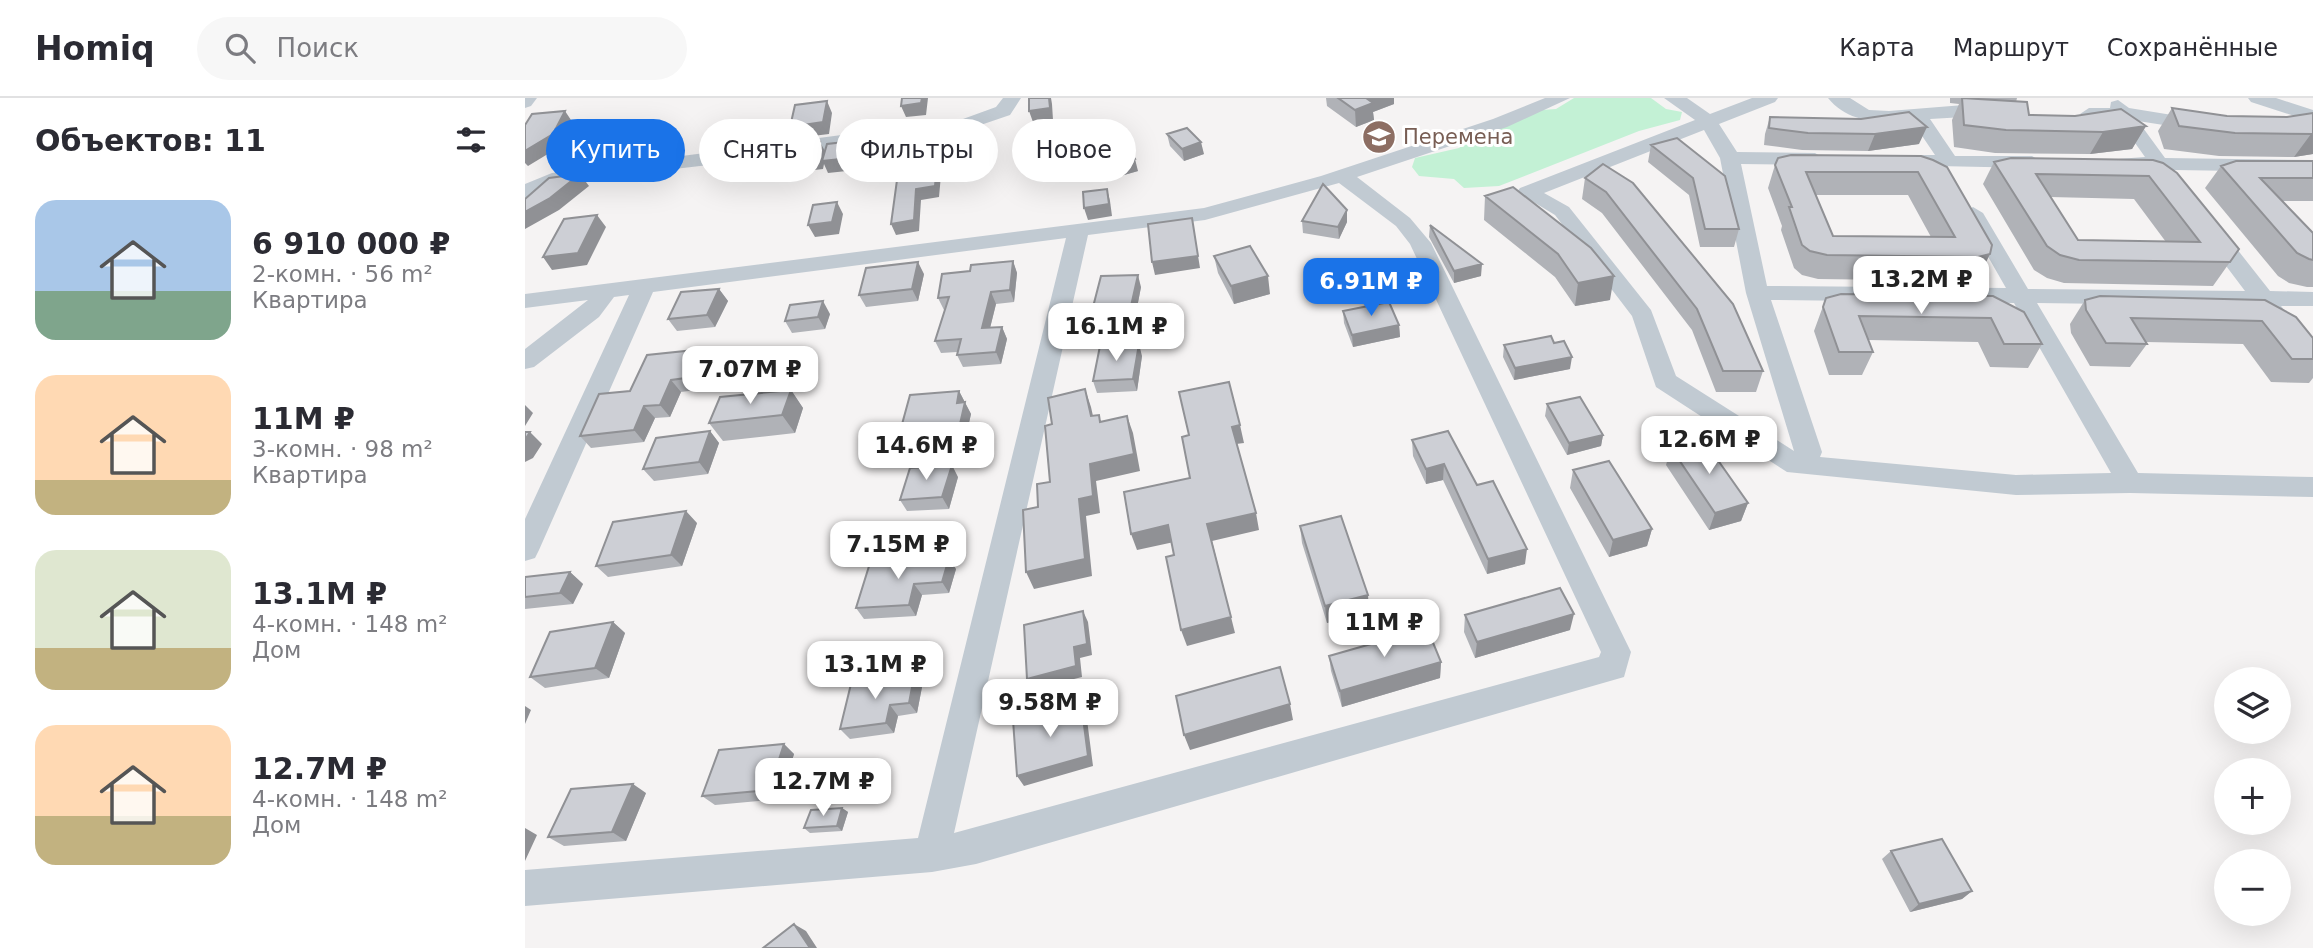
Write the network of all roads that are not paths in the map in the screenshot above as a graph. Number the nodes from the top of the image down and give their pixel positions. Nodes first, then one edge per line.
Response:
1 (1012, 98) edge
2 (1561, 98) edge
3 (1673, 98) edge
4 (1769, 98) edge
5 (1837, 98) edge
6 (2257, 98) edge
7 (2118, 106) edge
8 (1917, 114) junction
9 (2068, 116) edge
10 (2313, 116) edge
11 (2012, 117) edge
12 (1706, 120) junction
13 (2313, 124) edge
14 (2216, 125) edge
15 (2278, 127) edge
16 (1730, 158) junction
17 (1836, 160) edge
18 (1876, 160) edge
19 (1945, 161) junction
20 (2054, 162) edge
21 (2106, 163) edge
22 (2159, 164) junction
23 (2313, 166) edge
24 (1341, 175) junction
25 (525, 192) edge
26 (2183, 195) edge
27 (2199, 216) edge
28 (1079, 228) junction
29 (645, 285) junction
30 (607, 290) junction
31 (1757, 293) junction
32 (2019, 294) junction
33 (2262, 299) junction
34 (2313, 299) edge
35 (525, 301) edge
36 (525, 361) edge
37 (2313, 363) edge
38 (1796, 466) junction
39 (2130, 483) junction
40 (2313, 487) edge
41 (525, 550) edge
42 (932, 854) junction
43 (525, 888) edge

1 - 25 street
2 - 24 street
3 - 12 street
4 - 12 street
5 - 8 street
6 - 10 street
7 - 9 street
7 - 14 street
7 - 22 street
8 - 11 street
8 - 19 street
12 - 16 street
12 - 38 street
13 - 15 street
16 - 17 street
16 - 31 street
18 - 19 street
19 - 20 street
19 - 32 street
21 - 22 street
22 - 23 street
22 - 26 street
24 - 28 street
24 - 42 street
27 - 33 street
28 - 29 street
28 - 42 street
29 - 30 street
29 - 41 street
30 - 35 street
30 - 36 street
31 - 32 street
31 - 38 street
32 - 33 street
32 - 39 street
33 - 34 street
33 - 37 street
38 - 39 street
39 - 40 street
42 - 43 street

